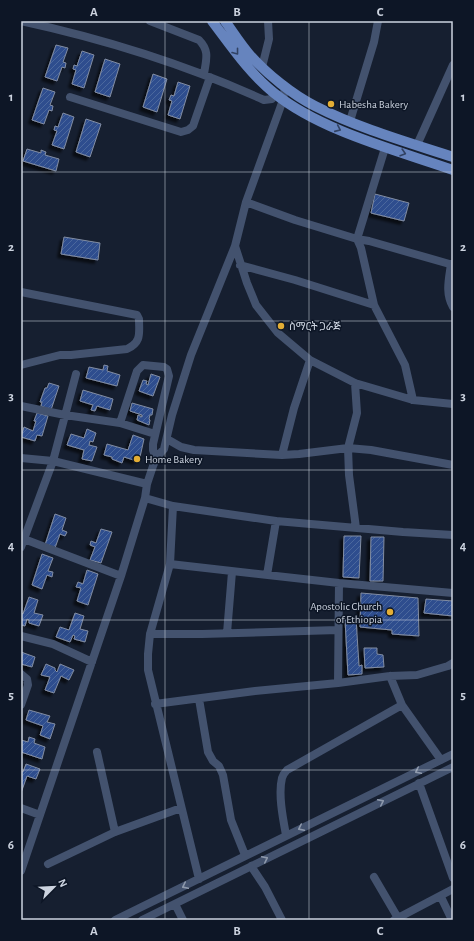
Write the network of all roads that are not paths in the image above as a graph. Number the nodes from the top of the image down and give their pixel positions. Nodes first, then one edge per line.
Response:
1 (150, 21) edge
2 (212, 21) edge
3 (225, 21) edge
4 (268, 21) edge
5 (378, 21) edge
6 (21, 22) edge
7 (453, 65) edge
8 (262, 67) junction
9 (207, 75) junction
10 (286, 87) junction
11 (273, 92) junction
12 (70, 97) dead end
13 (283, 100) junction
14 (350, 121) junction
15 (417, 145) junction
16 (385, 148) junction
17 (453, 157) edge
18 (453, 170) edge
19 (246, 202) junction
20 (357, 239) junction
21 (235, 246) junction
22 (452, 264) edge
23 (240, 265) junction
24 (21, 292) edge
25 (374, 305) junction
26 (453, 307) edge
27 (310, 360) junction
28 (21, 365) edge
29 (76, 374) dead end
30 (355, 383) junction
31 (413, 400) junction
32 (453, 404) edge
33 (21, 406) edge
34 (65, 415) junction
35 (120, 423) junction
36 (155, 434) junction
37 (167, 439) junction
38 (348, 448) junction
39 (282, 455) junction
40 (21, 458) edge
41 (156, 458) junction
42 (53, 462) junction
43 (453, 465) edge
44 (147, 484) junction
45 (145, 498) junction
46 (172, 506) junction
47 (276, 521) junction
48 (356, 528) junction
49 (453, 536) edge
50 (22, 543) edge
51 (170, 564) junction
52 (232, 572) junction
53 (267, 575) junction
54 (121, 576) junction
55 (339, 583) junction
56 (453, 593) edge
57 (338, 630) junction
58 (227, 633) junction
59 (150, 634) junction
60 (21, 636) edge
61 (92, 662) junction
62 (453, 663) edge
63 (21, 674) edge
64 (390, 676) junction
65 (338, 683) junction
66 (199, 699) junction
67 (155, 704) junction
68 (21, 705) edge
69 (402, 705) junction
70 (97, 752) dead end
71 (453, 754) edge
72 (441, 760) junction
73 (453, 767) edge
74 (419, 783) junction
75 (21, 808) edge
76 (181, 808) junction
77 (40, 815) junction
78 (115, 832) junction
79 (286, 835) junction
80 (245, 855) junction
81 (48, 864) dead end
82 (251, 866) junction
83 (220, 868) junction
84 (21, 871) edge
85 (374, 877) dead end
86 (226, 878) junction
87 (453, 878) edge
88 (199, 879) junction
89 (453, 889) edge
90 (441, 897) junction
91 (175, 904) junction
92 (396, 919) edge
93 (115, 920) edge
94 (142, 920) edge
95 (183, 920) edge
96 (282, 920) edge
97 (452, 920) edge

1 - 9 street
2 -> 11 main road
3 - 8 main road
4 - 8 street
5 - 14 street
6 - 9 street
7 - 15 street
8 - 10 main road
9 - 11 street
9 - 12 street
10 - 13 street
10 - 14 main road
11 - 13 main road
13 -> 16 main road
13 - 19 street
14 - 15 main road
15 - 17 main road
16 -> 18 main road
16 - 20 street
19 - 20 street
19 - 21 street
20 - 22 street
20 - 25 street
21 - 23 street
21 - 37 street
22 - 26 street
23 - 25 street
23 - 27 street
24 - 28 street
25 - 31 street
27 - 30 street
27 - 39 street
29 - 34 street
30 - 31 street
30 - 38 street
31 - 32 street
33 - 34 street
34 - 35 street
34 - 42 street
35 - 36 street
35 - 36 street
36 - 41 street
37 - 39 street
37 - 41 street
38 - 39 street
38 - 43 street
38 - 48 street
40 - 42 street
41 - 44 street
42 - 44 street
42 - 50 street
44 - 45 street
45 - 46 street
45 - 54 street
46 - 47 street
46 - 51 street
47 - 48 street
47 - 53 street
48 - 49 street
50 - 54 street
51 - 52 street
51 - 59 street
52 - 53 street
52 - 58 street
53 - 55 street
54 - 61 street
55 - 56 street
55 - 57 street
57 - 58 street
57 - 65 street
58 - 59 street
59 - 67 street
60 - 61 street
61 - 77 street
62 - 64 street
63 - 68 street
64 - 65 street
64 - 69 street
65 - 66 street
66 - 67 street
66 - 80 street
67 - 76 street
69 - 72 street
69 - 79 street
70 - 78 street
71 - 72 street
72 -> 79 street
73 - 74 street
82 -> 74 street
74 - 87 street
75 - 77 street
76 - 78 street
76 - 88 street
77 - 84 street
78 - 81 street
79 - 80 street
80 - 83 street
82 - 86 street
82 - 96 street
83 - 86 street
83 - 88 street
85 - 92 street
86 - 91 street
88 -> 93 street
89 - 90 street
90 - 92 street
90 - 97 street
91 - 94 street
91 - 95 street

